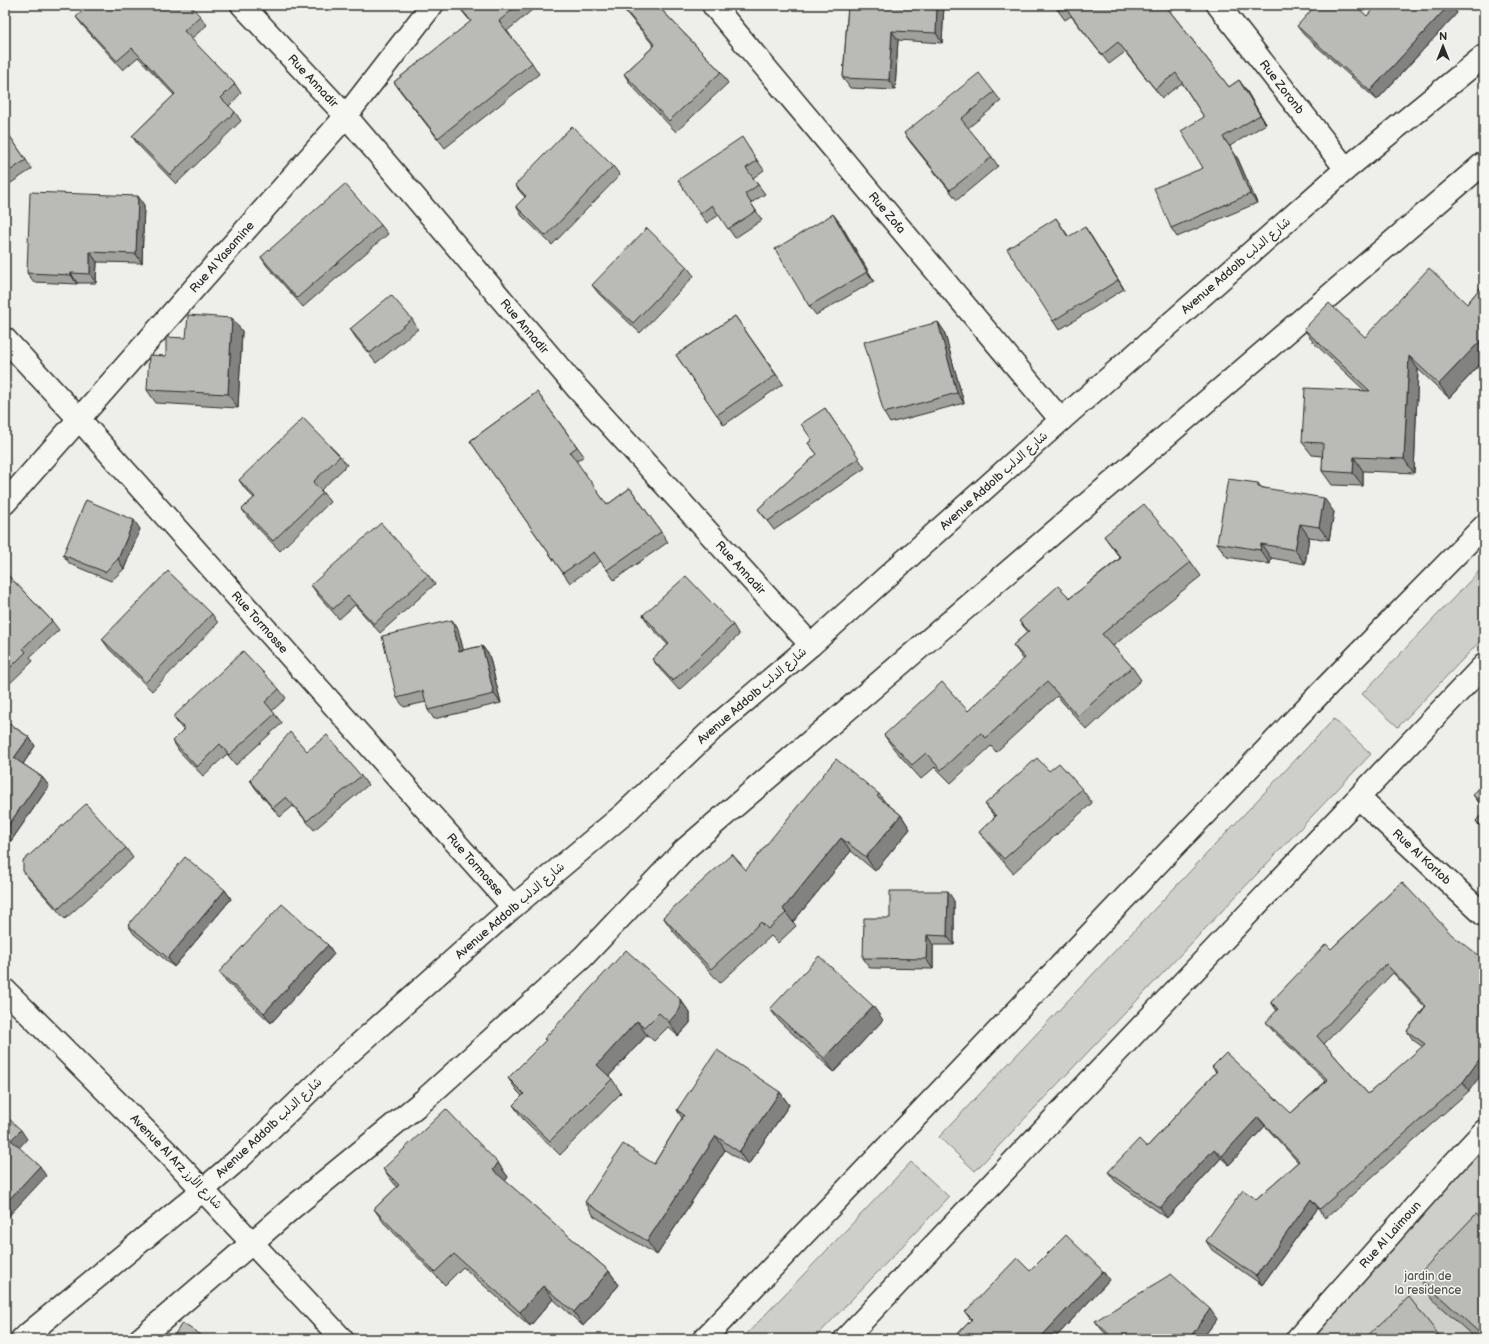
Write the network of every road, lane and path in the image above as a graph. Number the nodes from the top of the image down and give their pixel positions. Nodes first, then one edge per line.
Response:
1 (242, 5) edge
2 (432, 5) edge
3 (713, 5) edge
4 (1218, 5) edge
5 (1484, 56) edge
6 (346, 116) junction
7 (1484, 163) edge
8 (1346, 168) junction
9 (5, 339) edge
10 (79, 419) junction
11 (1061, 420) junction
12 (5, 503) edge
13 (1484, 526) edge
14 (810, 646) junction
15 (1484, 665) edge
16 (1359, 798) junction
17 (513, 907) junction
18 (1484, 916) edge
19 (5, 990) edge
20 (1484, 1131) edge
21 (203, 1190) junction
22 (253, 1242) junction
23 (22, 1339) edge
24 (140, 1339) edge
25 (342, 1339) edge
26 (704, 1339) edge
27 (845, 1339) edge
28 (1297, 1339) edge

1 - 6 street, Rue Annadir
2 - 6 street, Rue Al Yasamine
3 - 11 street, Rue Zofa
4 - 8 street, Rue Zoronb
5 - 8 street, Avenue Addolb شارع الدلب
6 - 10 street, Rue Al Yasamine
6 - 14 street, Rue Annadir
7 - 22 street
8 - 11 street, Avenue Addolb شارع الدلب
9 - 10 street, Rue Tormosse
10 - 12 street, Rue Al Yasamine
10 - 17 street, Rue Tormosse
11 - 14 street, Avenue Addolb شارع الدلب
13 - 26 street
14 - 17 street, Avenue Addolb شارع الدلب
15 - 16 street
16 - 18 street, Rue Al Kortob
16 - 27 street
17 - 21 street, Avenue Addolb شارع الدلب
19 - 21 street, Avenue Al Arz شارع الأرز
20 - 28 street, Rue Al Laimoun
21 - 22 street, Avenue Al Arz شارع الأرز
21 - 23 street, Avenue Addolb شارع الدلب
22 - 24 street
22 - 25 street, Avenue Al Arz شارع الأرز

